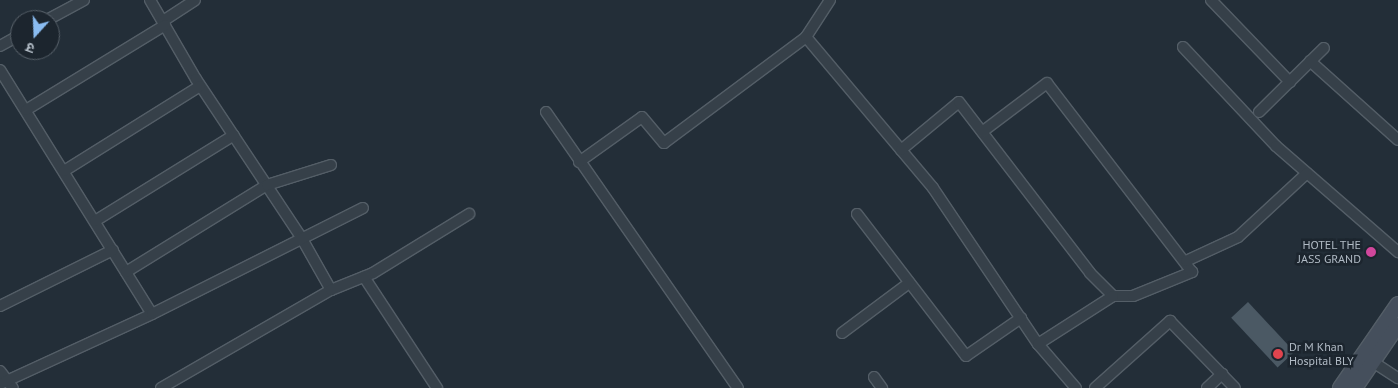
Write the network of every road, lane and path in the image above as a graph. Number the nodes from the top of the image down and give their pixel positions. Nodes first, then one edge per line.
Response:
1 (84, 0) edge
2 (150, 0) edge
3 (195, 0) edge
4 (830, 0) edge
5 (1210, 0) edge
6 (60, 13) edge
7 (164, 23) junction
8 (806, 37) junction
9 (1183, 47) dead end
10 (1324, 48) dead end
11 (1310, 61) junction
12 (0, 70) edge
13 (1290, 82) junction
14 (200, 86) junction
15 (26, 110) junction
16 (546, 112) dead end
17 (1259, 112) dead end
18 (982, 132) junction
19 (234, 135) junction
20 (1398, 140) edge
21 (901, 150) junction
22 (579, 162) junction
23 (331, 165) dead end
24 (64, 170) junction
25 (1307, 173) junction
26 (267, 185) junction
27 (363, 208) dead end
28 (469, 214) dead end
29 (857, 214) dead end
30 (95, 221) junction
31 (301, 237) junction
32 (113, 250) junction
33 (1398, 252) edge
34 (1186, 261) junction
35 (126, 272) junction
36 (364, 277) junction
37 (909, 282) junction
38 (331, 290) junction
39 (1113, 296) junction
40 (1398, 304) edge
41 (0, 306) edge
42 (152, 314) junction
43 (1021, 318) junction
44 (1398, 325) edge
45 (842, 332) dead end
46 (1038, 344) junction
47 (1373, 362) junction
48 (0, 371) edge
49 (1222, 374) junction
50 (874, 377) dead end
51 (1398, 378) edge
52 (7, 384) edge
53 (161, 388) edge
54 (437, 388) edge
55 (738, 388) edge
56 (882, 388) edge
57 (1076, 388) edge
58 (1095, 388) edge
59 (1207, 388) edge
60 (1236, 388) edge
61 (1340, 388) edge
62 (1355, 388) edge

1 - 6 street
2 - 7 street
3 - 7 street
4 - 8 street
5 - 13 street
7 - 14 street
7 - 15 street
8 - 21 street
8 - 22 street
9 - 25 street
10 - 11 street
11 - 13 street
11 - 20 street
12 - 15 street
13 - 17 street
14 - 19 street
14 - 24 street
15 - 24 street
16 - 22 street
18 - 21 street
18 - 34 street
18 - 39 street
19 - 26 street
19 - 30 street
21 - 43 street
22 - 55 street
23 - 26 street
24 - 30 street
25 - 33 street
25 - 34 street
26 - 31 street
26 - 35 street
27 - 31 street
28 - 36 street
29 - 37 street
30 - 32 street
31 - 38 street
31 - 42 street
32 - 35 street
32 - 41 street
34 - 39 street
35 - 42 street
36 - 38 street
36 - 54 street
37 - 43 street
37 - 45 street
38 - 53 street
39 - 46 street
40 - 61 main road
42 - 52 street
43 - 46 street
44 - 47 main road
46 - 57 street
47 - 51 street
47 - 62 main road
48 - 52 street
49 - 58 street
49 - 59 street
49 - 60 street
50 - 56 street

